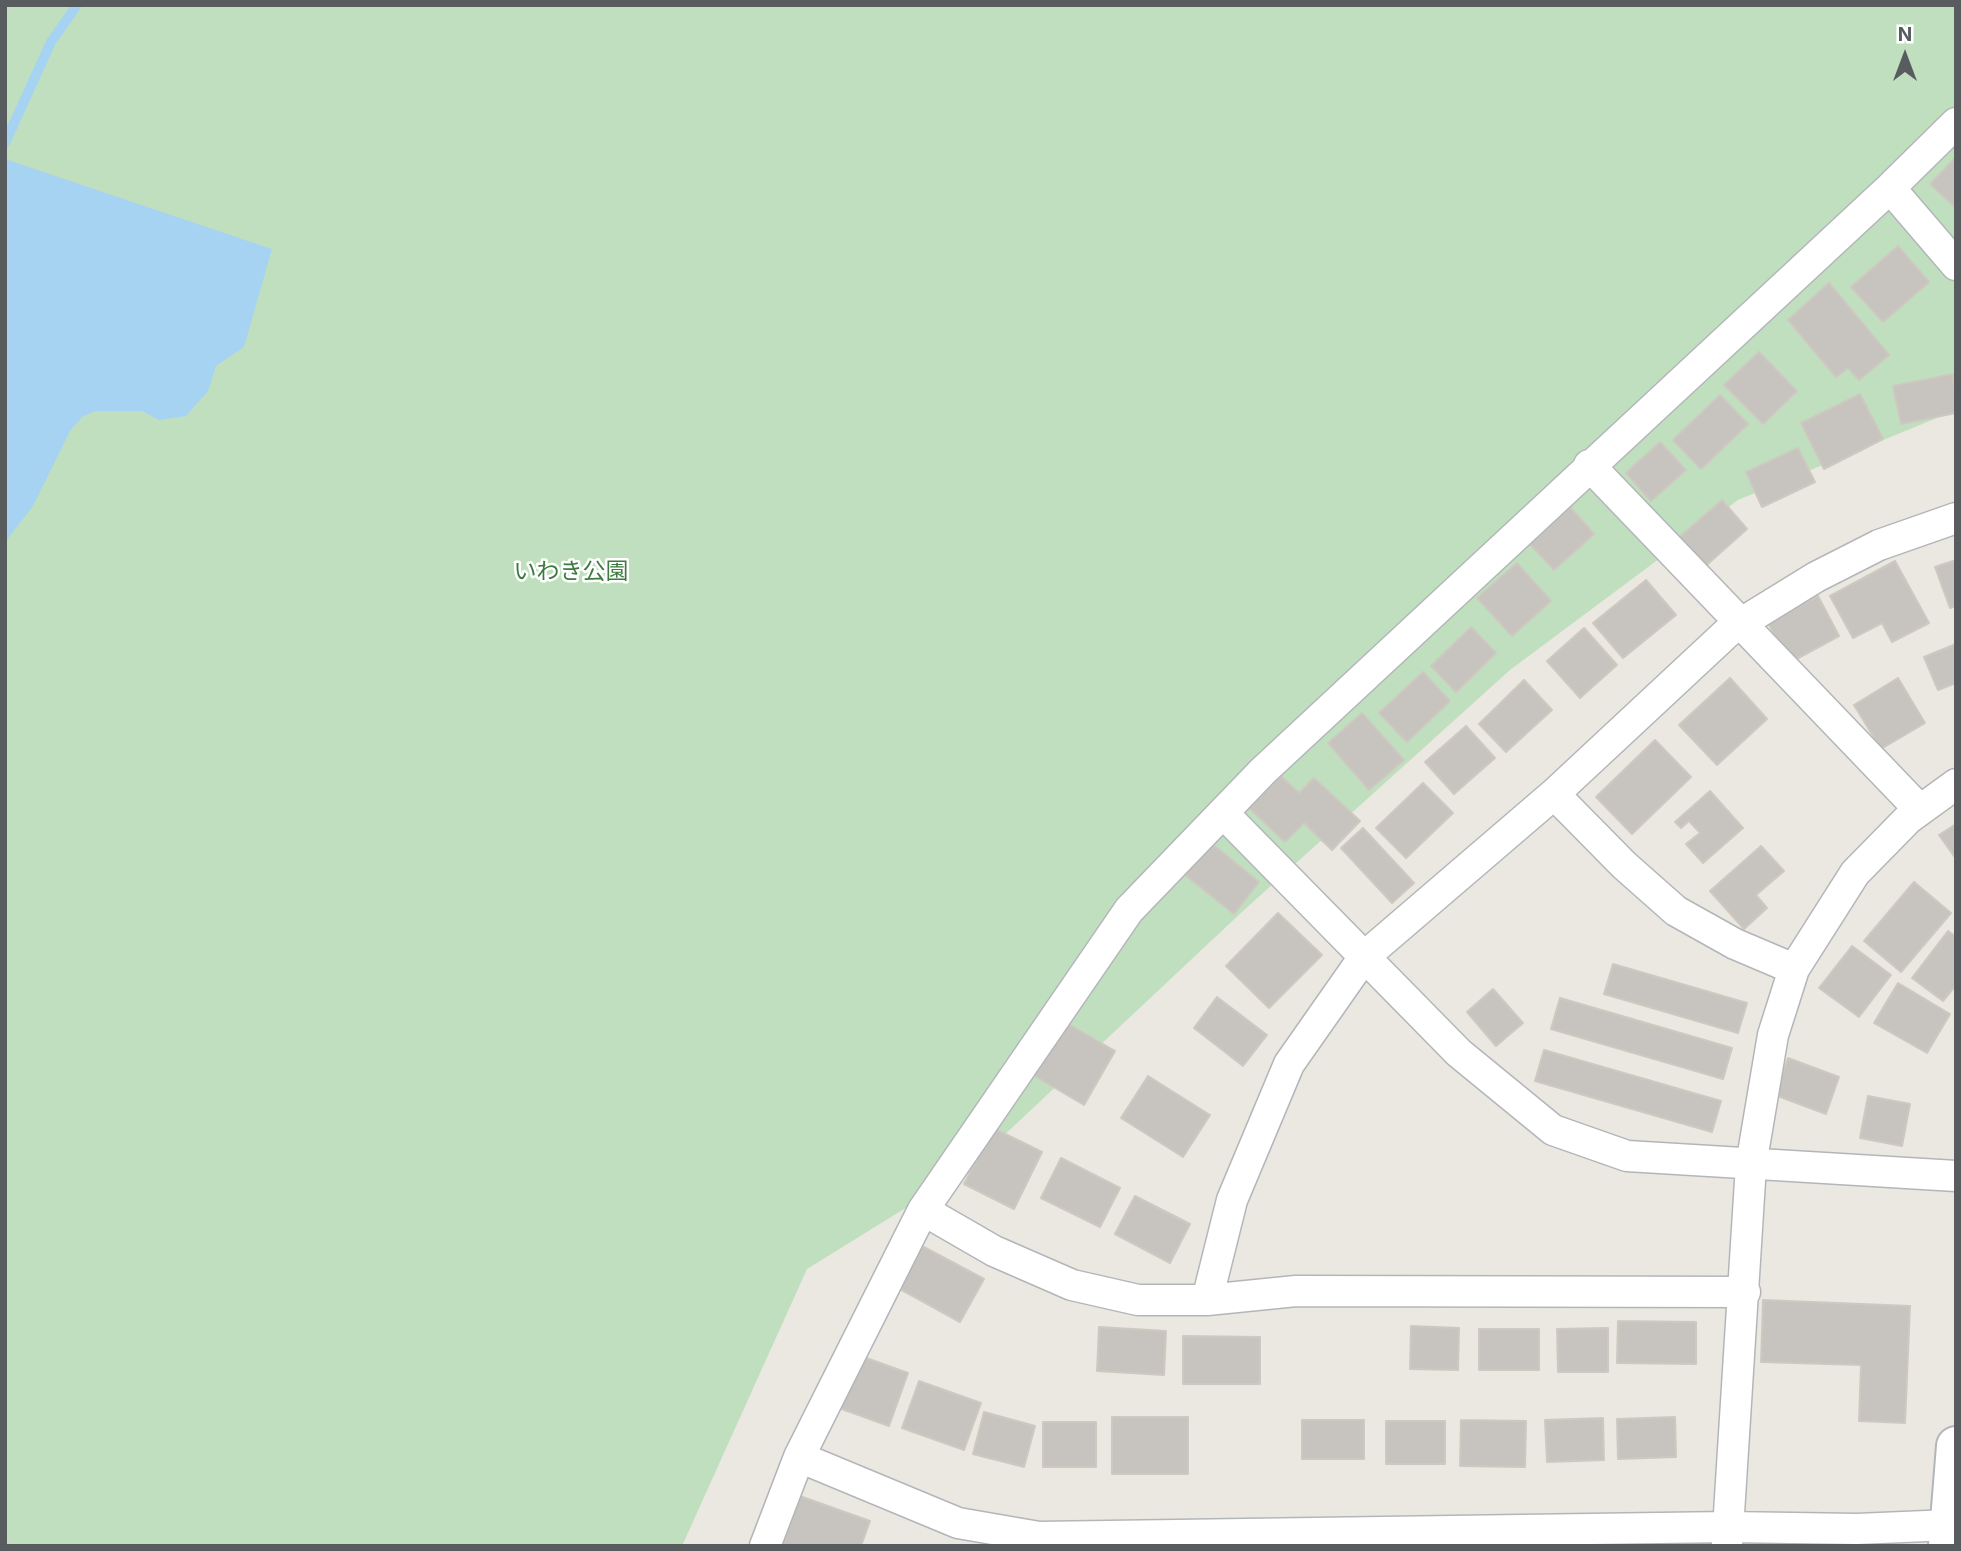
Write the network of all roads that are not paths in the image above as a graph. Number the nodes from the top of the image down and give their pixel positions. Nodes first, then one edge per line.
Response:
1 (1956, 123) edge
2 (1890, 188) junction
3 (1956, 265) edge
4 (1589, 465) junction
5 (1956, 518) edge
6 (1740, 623) junction
7 (1956, 784) edge
8 (1554, 794) junction
9 (1920, 810) junction
10 (1223, 813) junction
11 (1364, 957) junction
12 (1794, 969) junction
13 (1751, 1165) junction
14 (1956, 1176) edge
15 (923, 1210) junction
16 (1745, 1292) junction
17 (1208, 1300) junction
18 (1956, 1446) edge
19 (799, 1457) junction
20 (1949, 1535) edge
21 (1728, 1536) edge
22 (765, 1546) edge

1 - 2 street
2 - 3 street
2 - 4 street
4 - 6 street
4 - 10 street
5 - 6 street
6 - 8 street
6 - 9 street
7 - 9 street
8 - 11 street
8 - 12 street
9 - 12 street
10 - 11 street
10 - 15 street
11 - 13 street
11 - 17 street
12 - 13 street
13 - 14 street
13 - 16 street
15 - 17 street
15 - 19 street
16 - 17 street
16 - 21 street
18 - 20 street
19 - 21 street
19 - 22 street
20 - 21 street

